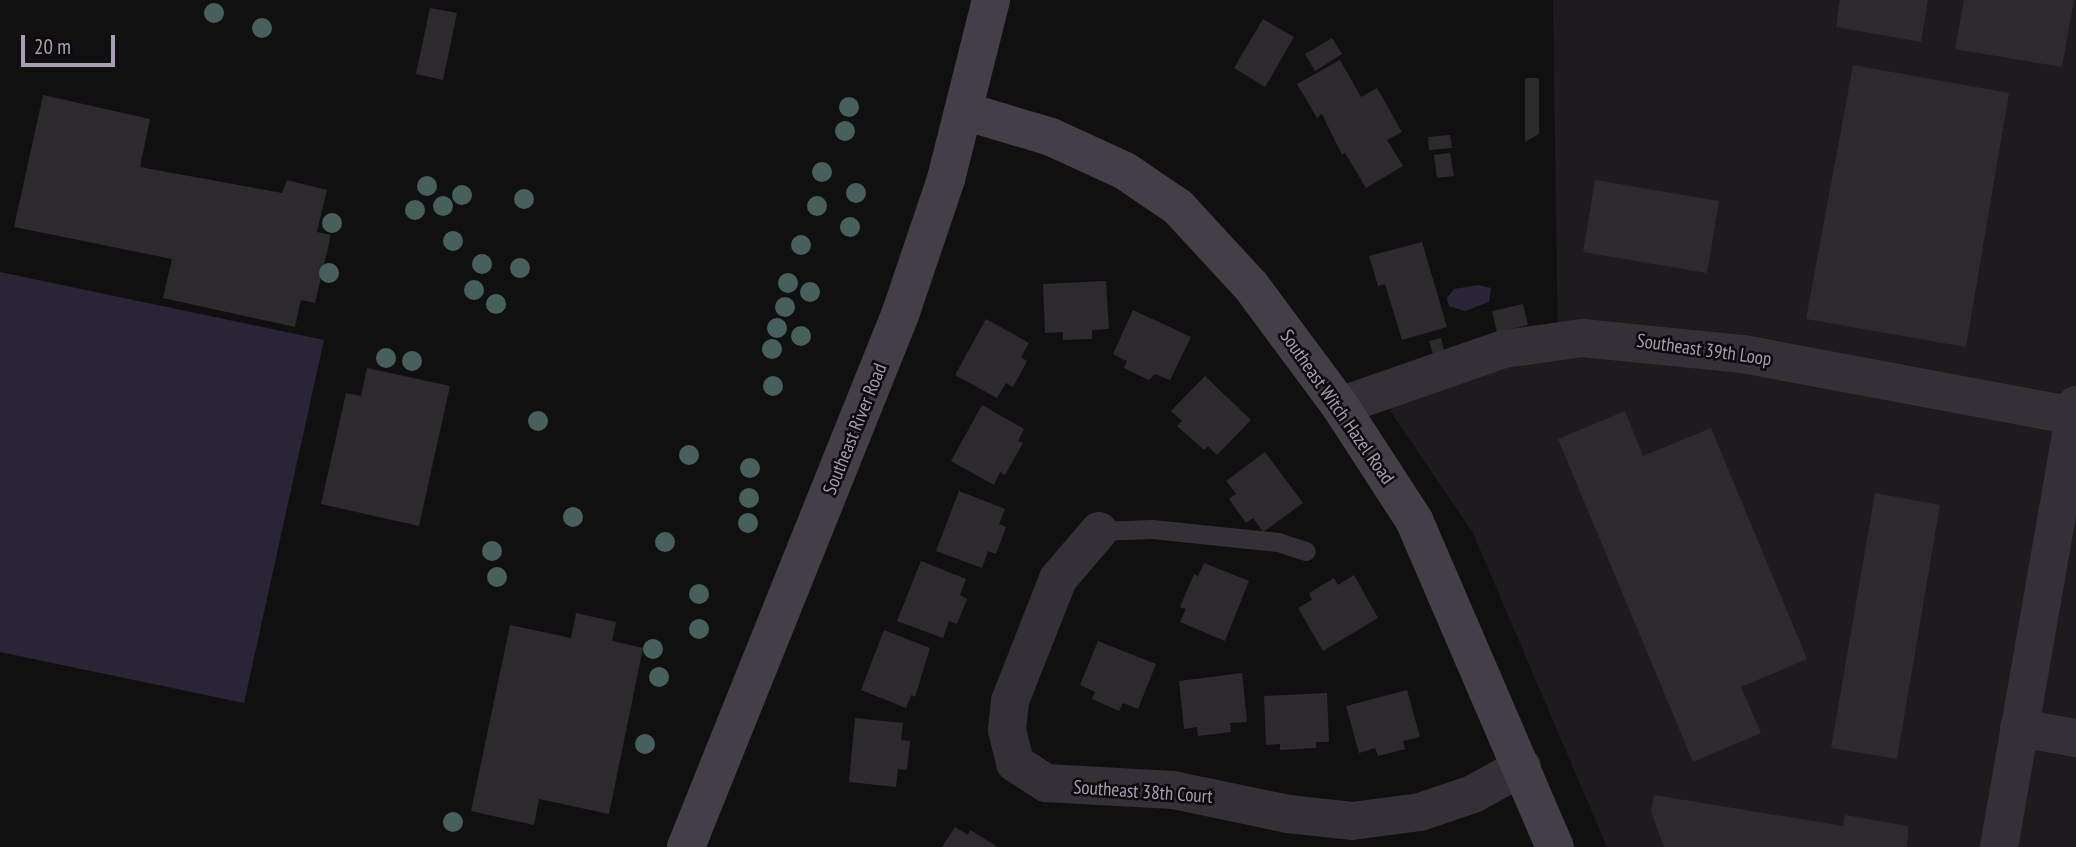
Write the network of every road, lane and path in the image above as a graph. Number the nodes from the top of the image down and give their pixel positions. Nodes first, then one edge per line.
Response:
1 (991, 0) edge
2 (964, 111) junction
3 (1339, 406) junction
4 (2075, 411) edge
5 (1099, 531) joint
6 (1306, 551) dead end
7 (2019, 728) junction
8 (2076, 738) edge
9 (1522, 767) junction
10 (686, 847) edge
11 (1555, 847) edge
12 (1999, 847) edge

1 - 2 main road, Southeast River Road
2 - 3 main road, Southeast Witch Hazel Road
2 - 10 main road, Southeast River Road
3 - 4 street, Southeast 39th Loop
3 - 9 main road, Southeast Witch Hazel Road
4 - 7 street, Southeast 39th Loop
5 - 6 lane
5 - 9 street, Southeast 38th Court
7 - 8 street
7 - 12 street, Southeast 39th Loop
9 - 11 main road, Southeast Witch Hazel Road

